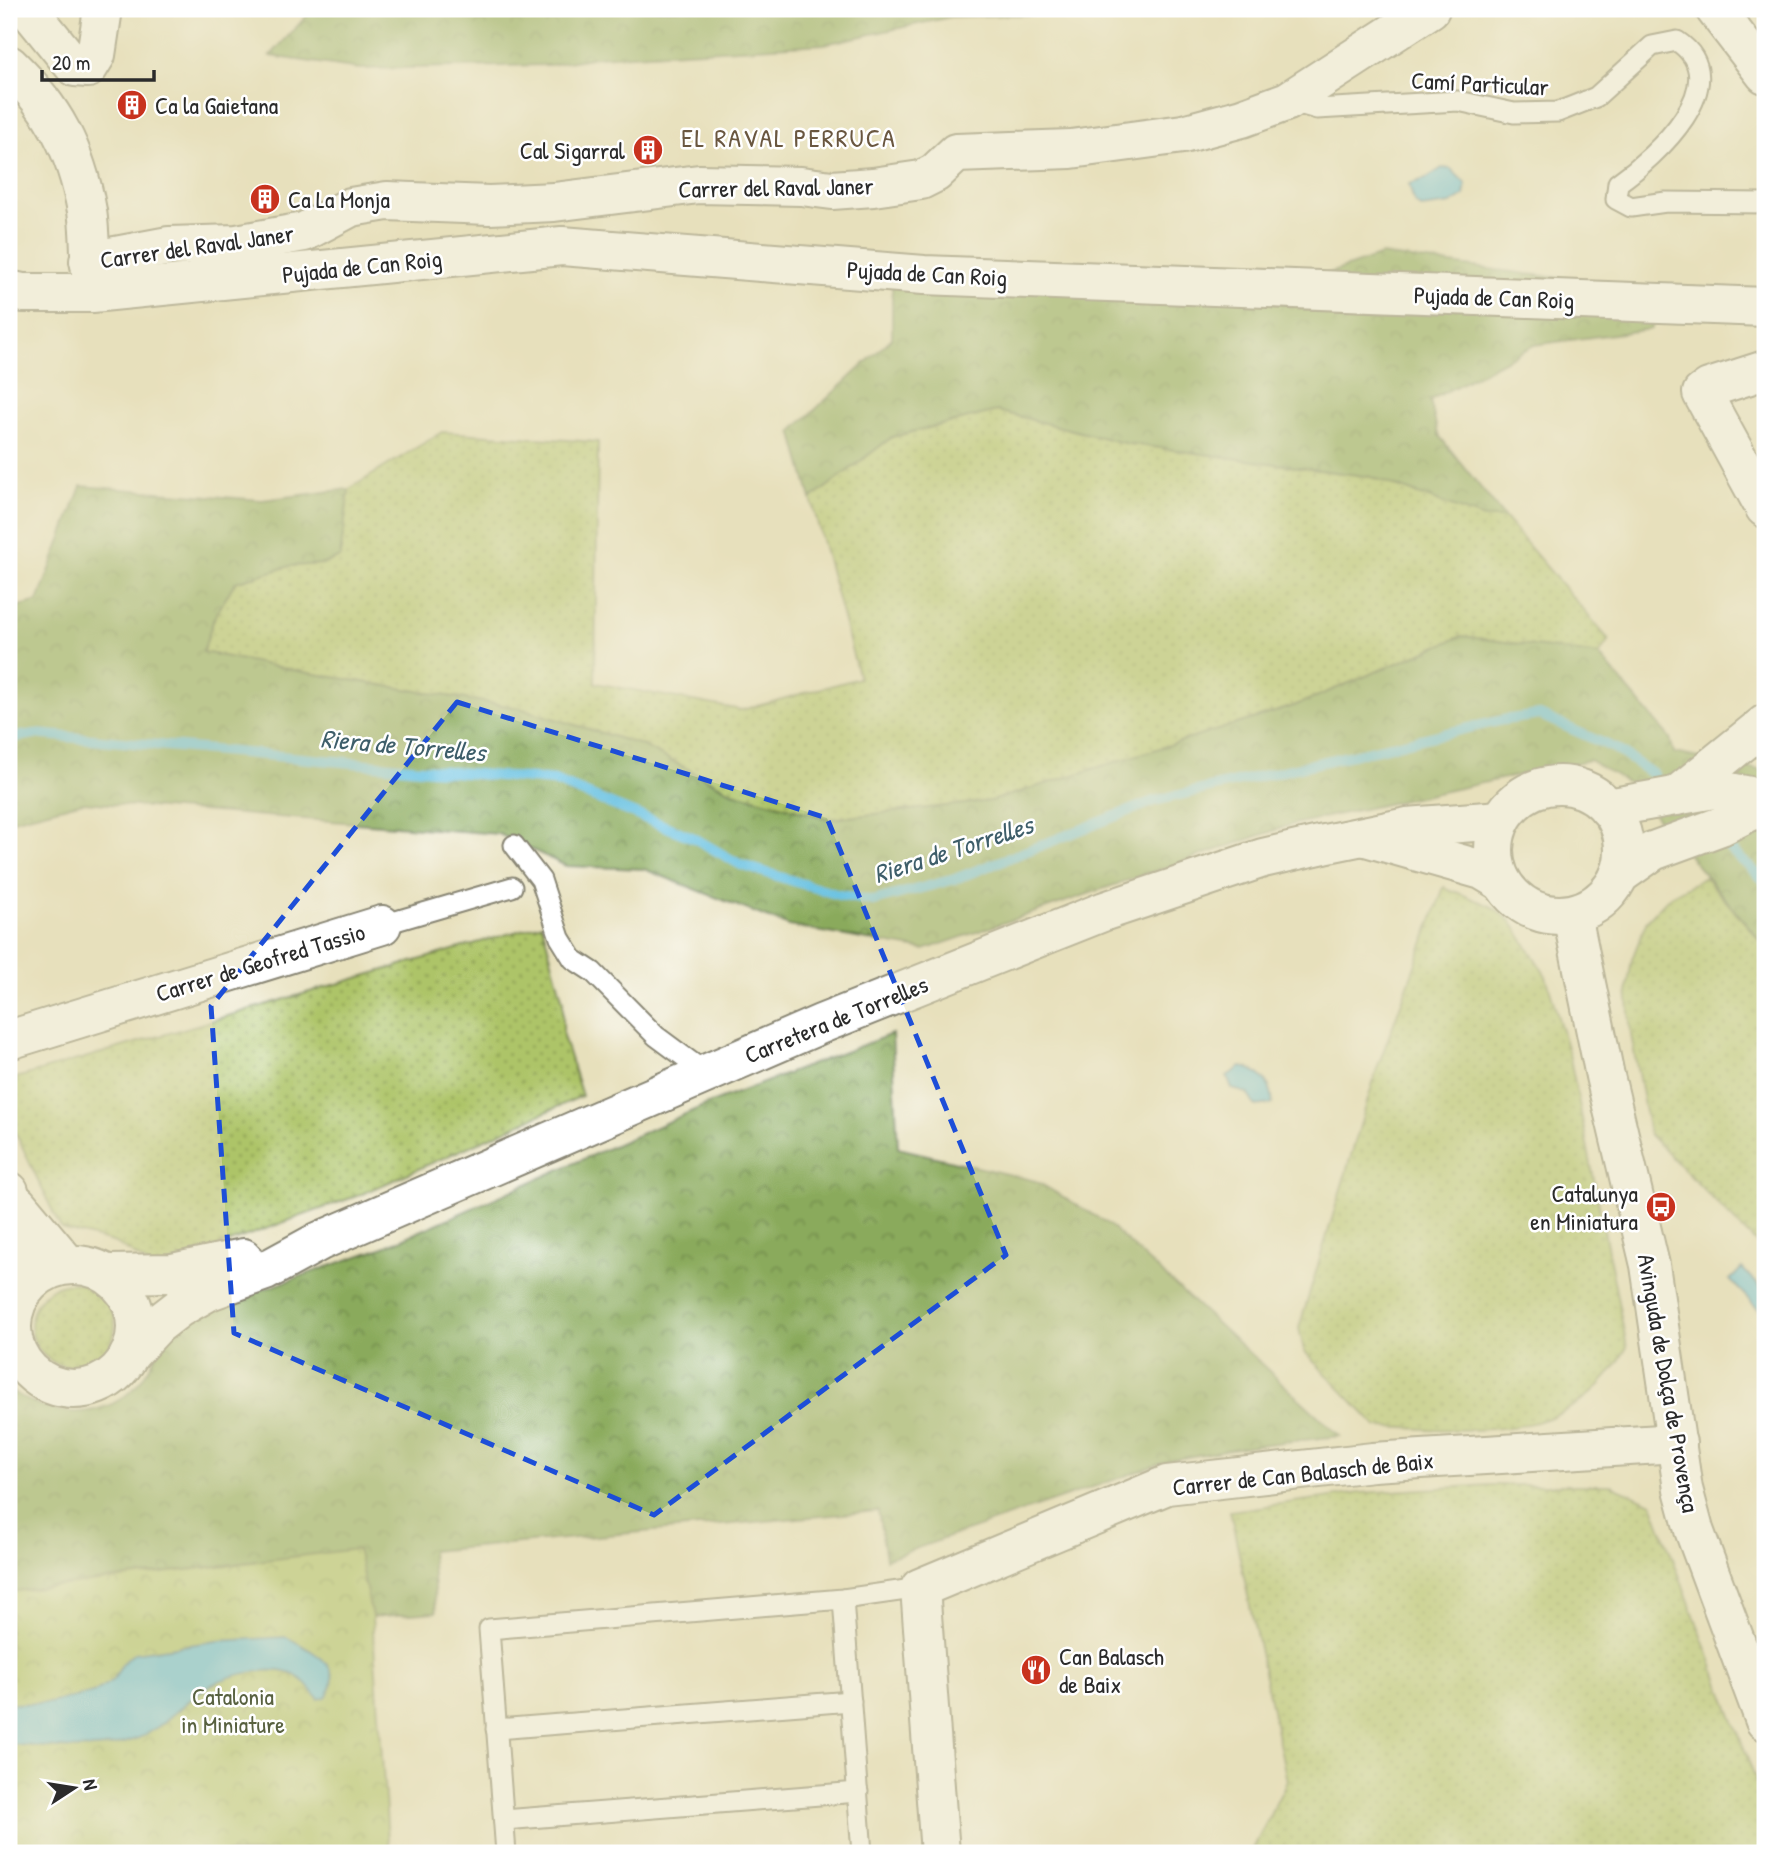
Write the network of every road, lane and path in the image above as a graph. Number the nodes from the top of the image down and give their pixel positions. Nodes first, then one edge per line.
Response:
1 (28, 9) edge
2 (103, 9) edge
3 (1430, 9) edge
4 (1715, 9) edge
5 (9, 65) edge
6 (1765, 74) edge
7 (1288, 101) junction
8 (1765, 203) edge
9 (90, 277) junction
10 (16, 291) edge
11 (1765, 307) edge
12 (1765, 370) edge
13 (1765, 508) edge
14 (1765, 724) edge
15 (1676, 796) junction
16 (1765, 801) edge
17 (1608, 808) junction
18 (1501, 820) junction
19 (1366, 837) junction
20 (514, 845) dead end
21 (1619, 874) junction
22 (1502, 882) junction
23 (512, 887) dead end
24 (1572, 915) junction
25 (382, 925) joint
26 (9, 1040) edge
27 (706, 1073) junction
28 (11, 1196) edge
29 (320, 1241) junction
30 (68, 1265) junction
31 (108, 1274) junction
32 (19, 1299) edge
33 (129, 1355) junction
34 (20, 1370) edge
35 (1677, 1443) junction
36 (920, 1588) junction
37 (843, 1599) junction
38 (851, 1701) junction
39 (1765, 1721) edge
40 (496, 1729) junction
41 (858, 1792) junction
42 (504, 1820) junction
43 (506, 1853) edge
44 (862, 1853) edge
45 (940, 1853) edge

1 - 2 street
3 - 7 street, Carrer del Raval Janer
4 - 6 street
5 - 9 street
7 - 8 lane, Camí Particular
7 - 9 street, Carrer del Raval Janer
9 - 10 street
9 - 11 street, Pujada de Can Roig
12 - 13 street
14 - 15 street
15 - 16 street
15 - 17 street
16 - 21 street
17 - 18 street
17 - 21 street
18 - 19 street, Carretera de Torrelles
18 - 22 street
19 - 22 street, Carretera de Torrelles
19 - 27 street, Carretera de Torrelles
20 - 27 lane
21 - 24 street
22 - 24 street, Carretera de Torrelles
23 - 25 lane, Carrer de Geofred Tassio
24 - 35 street, Avinguda de Dolça de Provença
25 - 26 street, Carrer de Geofred Tassio
27 - 29 street, Carretera de Torrelles
28 - 30 street
28 - 32 street, Carretera de Torrelles
29 - 31 street, Carretera de Torrelles
29 - 33 street, Carretera de Torrelles
30 - 31 street, Carretera de Torrelles
30 - 32 street
31 - 33 street
32 - 34 street, Carretera de Torrelles
33 - 34 street, Carretera de Torrelles
35 - 36 street, Carrer de Can Balasch de Baix
35 - 39 street, Avinguda de Dolça de Provença
36 - 37 lane
36 - 45 street
37 - 38 lane
37 - 40 lane
38 - 40 lane
38 - 41 lane
40 - 42 lane
41 - 42 lane
41 - 44 lane
42 - 43 lane

